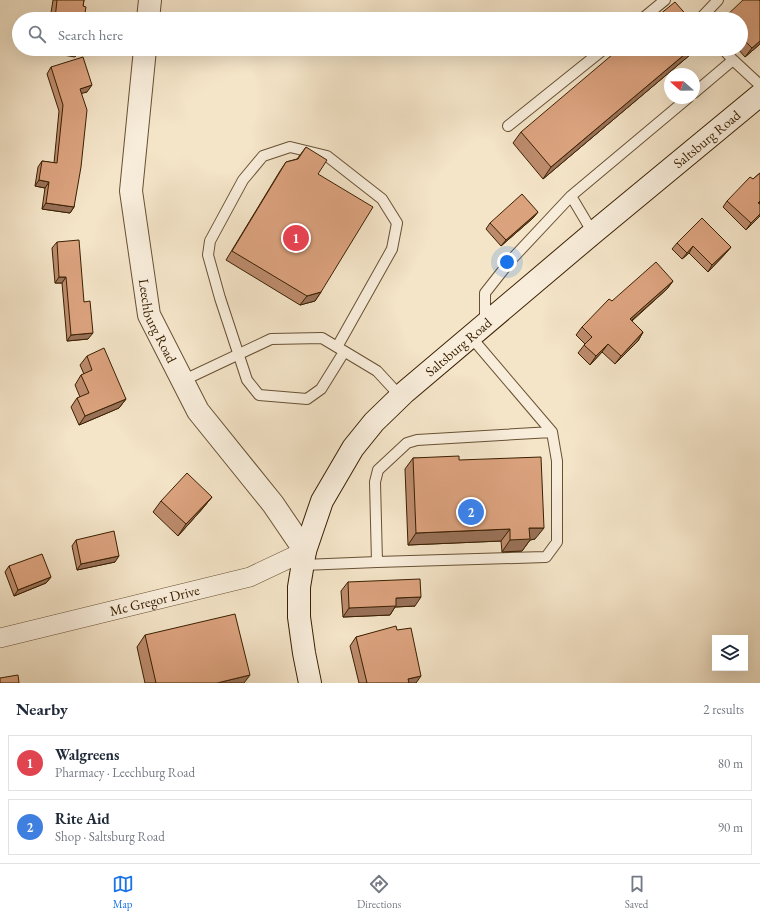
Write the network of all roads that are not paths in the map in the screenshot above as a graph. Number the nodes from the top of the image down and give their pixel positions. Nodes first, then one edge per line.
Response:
1 (150, 0) edge
2 (665, 0) edge
3 (718, 0) edge
4 (149, 12) edge
5 (650, 12) edge
6 (707, 12) edge
7 (144, 56) edge
8 (595, 56) edge
9 (729, 56) edge
10 (733, 60) junction
11 (760, 85) edge
12 (700, 88) edge
13 (760, 95) edge
14 (681, 104) edge
15 (508, 126) dead end
16 (572, 196) junction
17 (594, 233) junction
18 (478, 331) junction
19 (340, 349) junction
20 (239, 354) junction
21 (182, 380) junction
22 (400, 397) junction
23 (552, 432) junction
24 (304, 558) junction
25 (377, 562) junction
26 (0, 638) edge
27 (310, 683) edge

1 - 4 main road
2 - 5 lane
3 - 6 lane
7 - 21 main road, Leechburg Road
8 - 15 lane
9 - 10 lane
10 - 11 lane
10 - 12 lane
13 - 17 main road, Saltsburg Road
14 - 16 lane
16 - 17 lane
16 - 18 lane
17 - 18 main road, Saltsburg Road
18 - 22 main road, Saltsburg Road
18 - 23 lane
19 - 20 lane
19 - 20 lane
19 - 20 lane
19 - 22 lane
20 - 21 lane
21 - 24 main road, Leechburg Road
22 - 24 main road, Saltsburg Road
23 - 25 lane
23 - 25 lane
24 - 25 lane
24 - 26 street, Mc Gregor Drive
24 - 27 main road, Saltsburg Road

